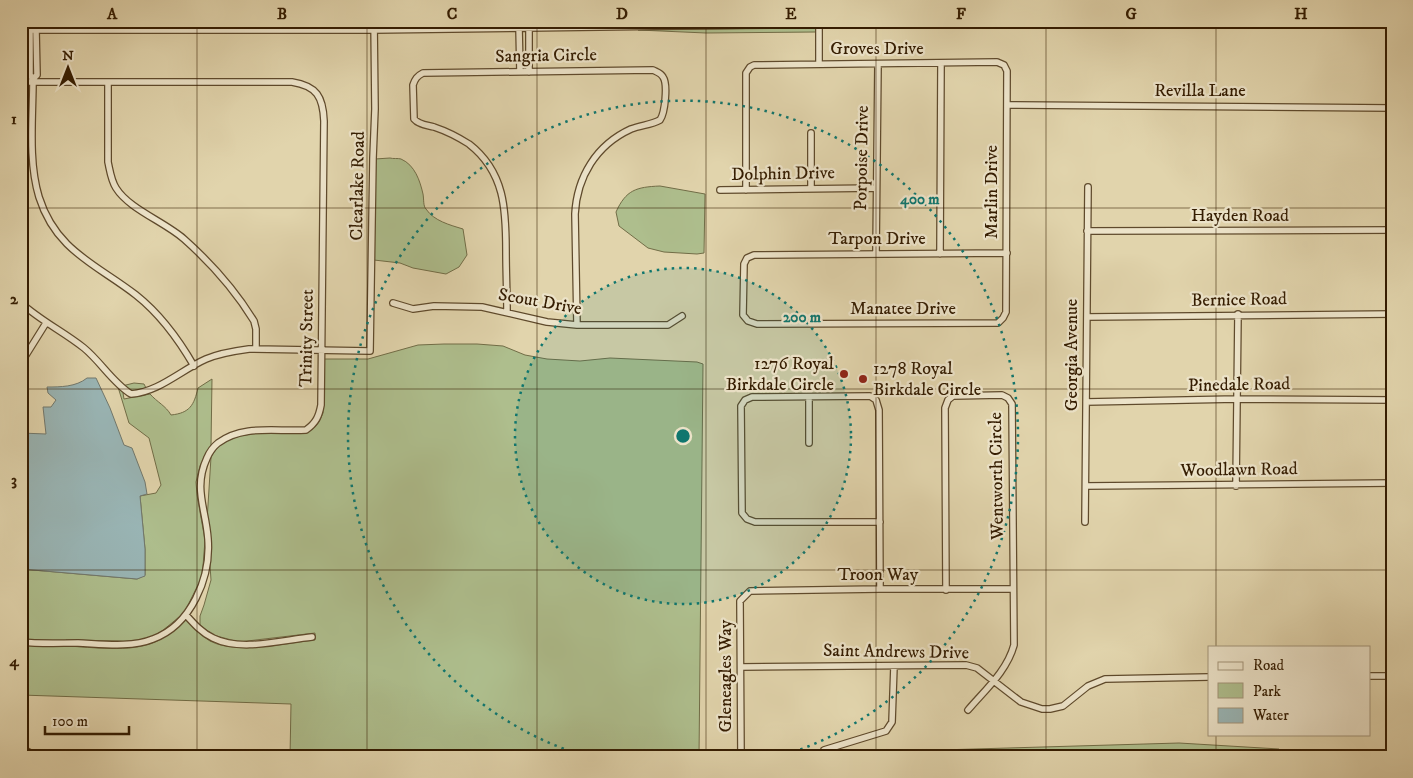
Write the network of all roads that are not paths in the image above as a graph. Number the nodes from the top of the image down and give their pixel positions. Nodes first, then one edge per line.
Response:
1 (374, 21) edge
2 (1392, 23) edge
3 (819, 24) junction
4 (519, 28) junction
5 (529, 28) junction
6 (21, 30) edge
7 (33, 30) junction
8 (374, 30) junction
9 (941, 63) junction
10 (819, 64) junction
11 (878, 64) junction
12 (1004, 66) joint
13 (520, 72) junction
14 (529, 72) junction
15 (33, 81) junction
16 (21, 82) edge
17 (108, 82) junction
18 (1008, 105) junction
19 (1392, 108) edge
20 (811, 133) dead end
21 (1088, 187) dead end
22 (876, 188) junction
23 (811, 189) junction
24 (720, 190) dead end
25 (746, 190) junction
26 (1392, 230) edge
27 (1087, 231) junction
28 (876, 253) junction
29 (1006, 253) junction
30 (940, 254) junction
31 (747, 258) joint
32 (21, 303) edge
33 (393, 303) dead end
34 (507, 312) junction
35 (1238, 314) junction
36 (1392, 314) edge
37 (682, 316) dead end
38 (1087, 316) junction
39 (1003, 318) joint
40 (46, 323) junction
41 (576, 325) junction
42 (256, 349) junction
43 (322, 350) junction
44 (21, 363) edge
45 (194, 366) junction
46 (809, 397) junction
47 (1237, 399) junction
48 (1392, 400) edge
49 (1086, 402) junction
50 (809, 443) dead end
51 (1392, 483) edge
52 (1086, 486) junction
53 (1236, 486) junction
54 (880, 522) junction
55 (1085, 522) dead end
56 (880, 589) junction
57 (1013, 589) junction
58 (946, 590) junction
59 (744, 596) joint
60 (186, 615) junction
61 (312, 637) dead end
62 (21, 642) edge
63 (894, 666) junction
64 (741, 667) junction
65 (1370, 676) edge
66 (1392, 676) edge
67 (1208, 677) edge
68 (993, 682) junction
69 (968, 710) dead end
70 (23, 749) dead end
71 (824, 750) dead end
72 (38, 757) edge
73 (741, 757) edge

1 - 8 street, Clearlake Road
2 - 3 street
3 - 5 street
3 - 10 street
4 - 5 street
4 - 8 street
4 - 13 street
5 - 14 street
6 - 7 street
7 - 8 street
7 - 15 street
8 - 43 street, Clearlake Road
9 - 11 street, Groves Drive
9 - 12 street, Groves Drive
9 - 30 street
10 - 11 street, Groves Drive
10 - 25 street, Groves Drive
11 - 22 street, Porpoise Drive
12 - 18 street, Marlin Drive
13 - 14 street, Sangria Circle
13 - 34 street, Sangria Circle
14 - 41 street, Sangria Circle
15 - 16 street, Trinity Street
15 - 17 street, Trinity Street
15 - 45 street
17 - 42 street
17 - 43 street, Trinity Street
18 - 19 street, Revilla Lane
18 - 29 street, Marlin Drive
20 - 23 street
21 - 27 street, Georgia Avenue
22 - 23 street, Dolphin Drive
22 - 28 street, Porpoise Drive
23 - 25 street, Dolphin Drive
24 - 25 street, Dolphin Drive
26 - 27 street, Hayden Road
27 - 38 street, Georgia Avenue
28 - 30 street, Tarpon Drive
28 - 31 street, Tarpon Drive
29 - 30 street, Tarpon Drive
29 - 39 street, Marlin Drive
31 - 39 street, Manatee Drive
32 - 40 street
33 - 34 street, Scout Drive
34 - 41 street, Scout Drive
35 - 36 street, Bernice Road
35 - 38 street, Bernice Road
35 - 47 street
37 - 41 street, Scout Drive
38 - 49 street, Georgia Avenue
40 - 44 street
40 - 45 street
42 - 43 street
42 - 45 street
43 - 60 street, Trinity Street
46 - 50 street
46 - 54 street
46 - 54 street
47 - 48 street, Pinedale Road
47 - 49 street, Pinedale Road
47 - 53 street
49 - 52 street, Georgia Avenue
51 - 53 street, Woodlawn Road
52 - 53 street, Woodlawn Road
52 - 55 street, Georgia Avenue
54 - 56 street
56 - 58 street, Troon Way
56 - 59 street, Troon Way
57 - 58 street, Troon Way
57 - 58 street, Wentworth Circle
57 - 68 street, Wentworth Circle
59 - 64 street, Gleneagles Way
60 - 61 street
60 - 62 street, Trinity Street
63 - 64 street, Saint Andrews Drive
63 - 68 street, Saint Andrews Drive
63 - 71 street
64 - 73 street, Gleneagles Way
65 - 66 street
67 - 68 street, Saint Andrews Drive
68 - 69 street, Wentworth Circle
70 - 72 street

